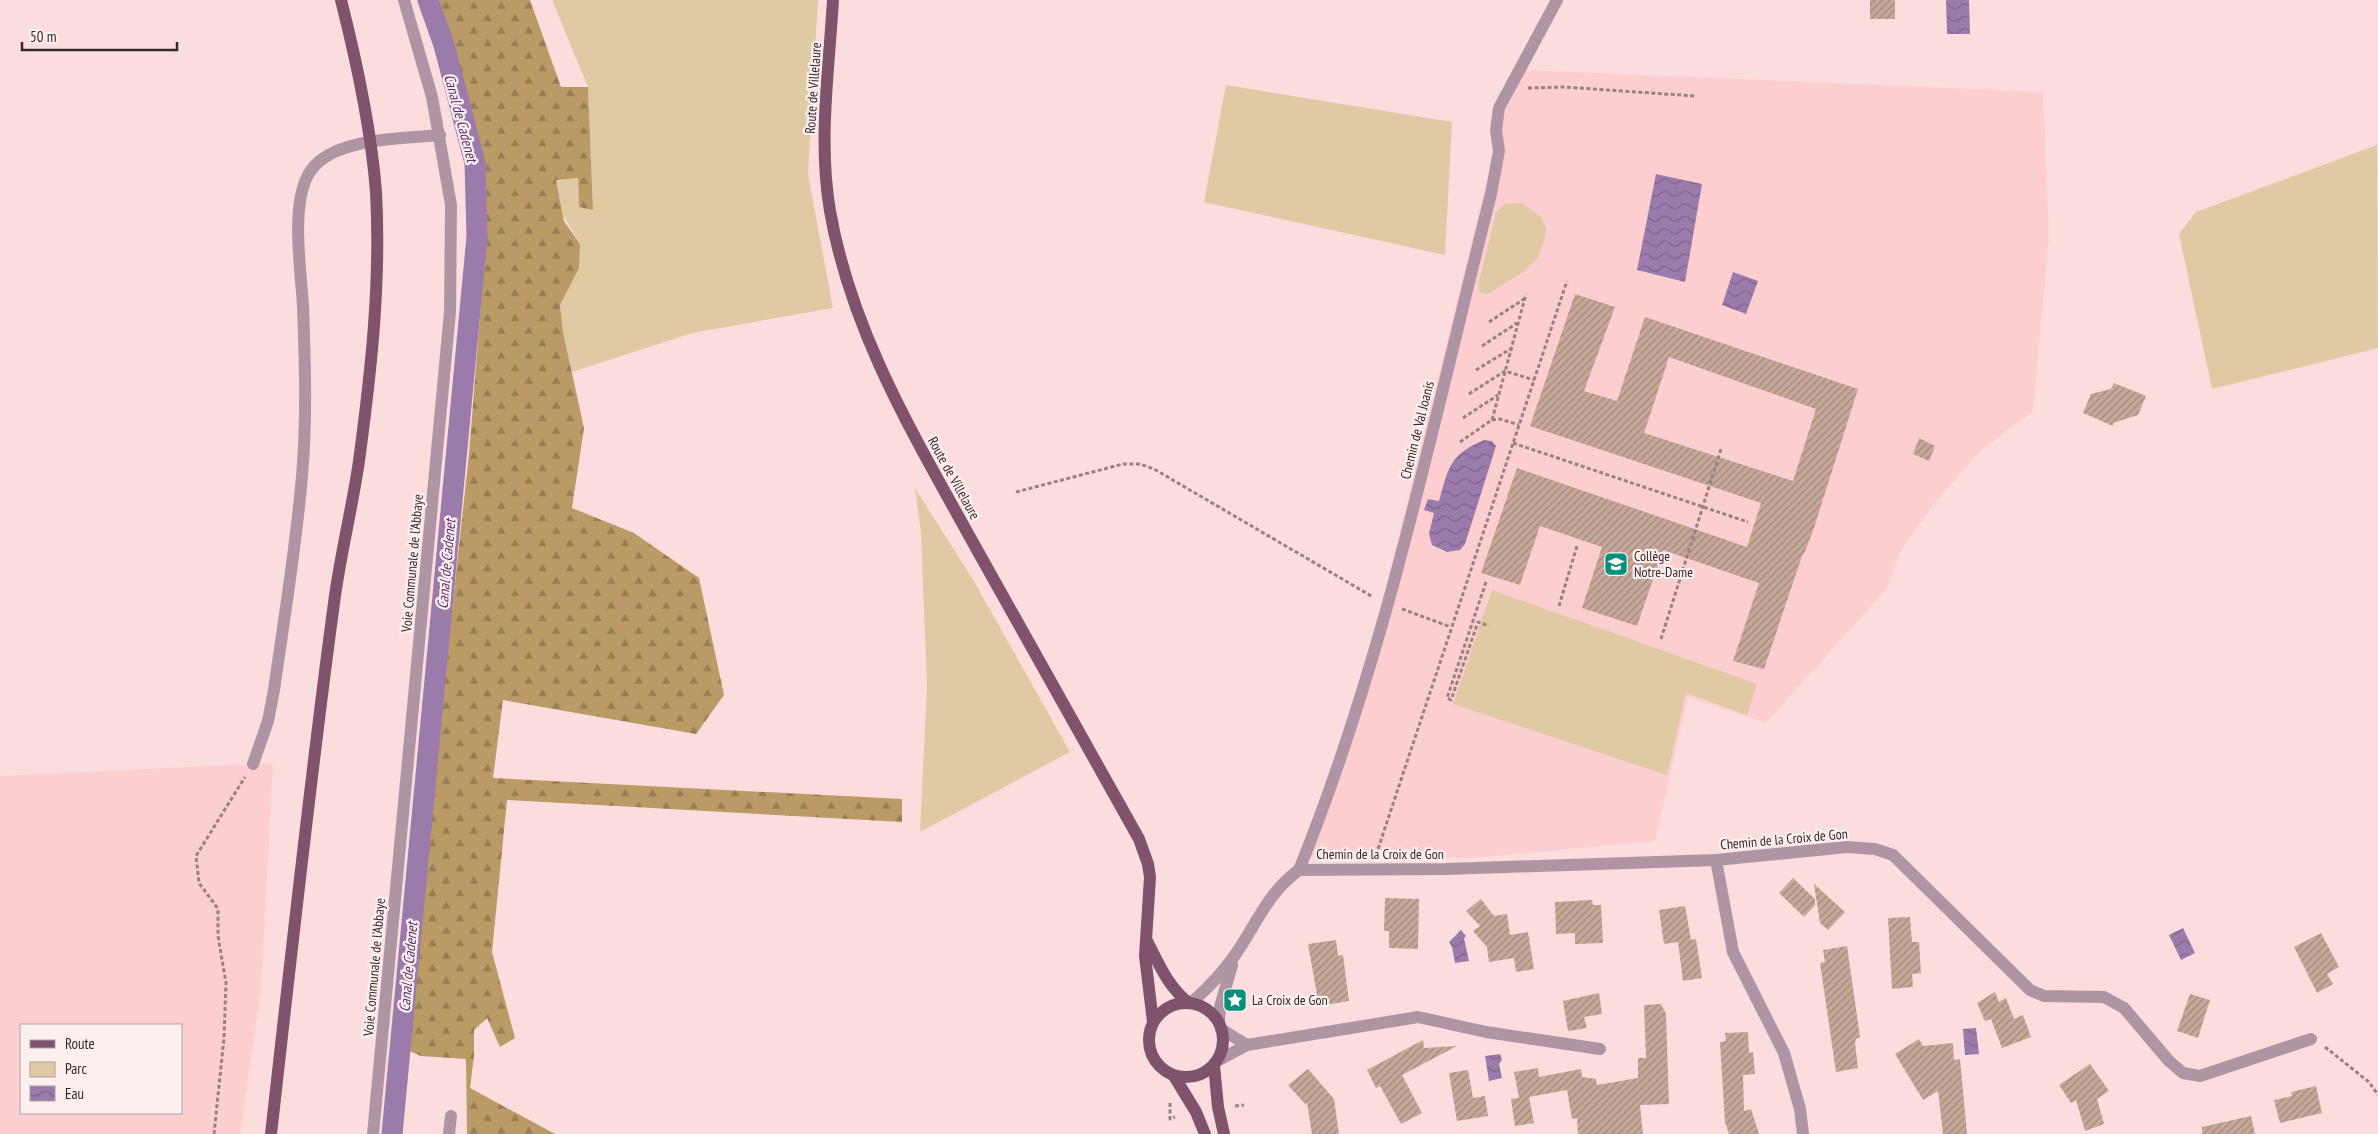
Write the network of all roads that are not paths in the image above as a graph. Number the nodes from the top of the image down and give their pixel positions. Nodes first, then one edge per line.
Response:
1 (341, 0) edge
2 (404, 0) edge
3 (834, 0) edge
4 (1557, 0) edge
5 (440, 135) junction
6 (370, 143) junction
7 (254, 764) road end
8 (1716, 860) junction
9 (1299, 870) junction
10 (1147, 941) junction
11 (1236, 954) junction
12 (1190, 1003) junction
13 (1153, 1022) junction
14 (1220, 1026) junction
15 (2312, 1039) road end
16 (1248, 1045) junction
17 (1600, 1049) dead end
18 (1216, 1063) junction
19 (1174, 1076) junction
20 (451, 1116) dead end
21 (271, 1134) edge
22 (373, 1134) edge
23 (449, 1134) edge
24 (1205, 1134) edge
25 (1224, 1134) edge
26 (1803, 1134) edge

1 - 6 main road
2 - 5 street, Voie Communale de l'Abbaye
3 - 10 main road, Route de Villelaure
4 - 9 street, Chemin de Val Joanis
5 - 6 street
5 - 22 street, Voie Communale de l'Abbaye
6 - 7 street
6 - 21 main road
8 - 9 street, Chemin de la Croix de Gon
8 - 15 street, Chemin de la Croix de Gon
8 - 26 street
9 - 11 street, Chemin de la Croix de Gon
10 - 12 main road
10 - 13 main road, Route de Villelaure
11 - 12 street, Chemin de la Croix de Gon
11 - 14 street, Chemin de la Croix de Gon
12 - 13 main road
12 - 14 main road
13 - 19 main road
14 - 16 street
14 - 18 main road
16 - 17 street
16 - 18 street
18 - 19 main road
18 - 25 main road
19 - 24 main road
20 - 23 street

